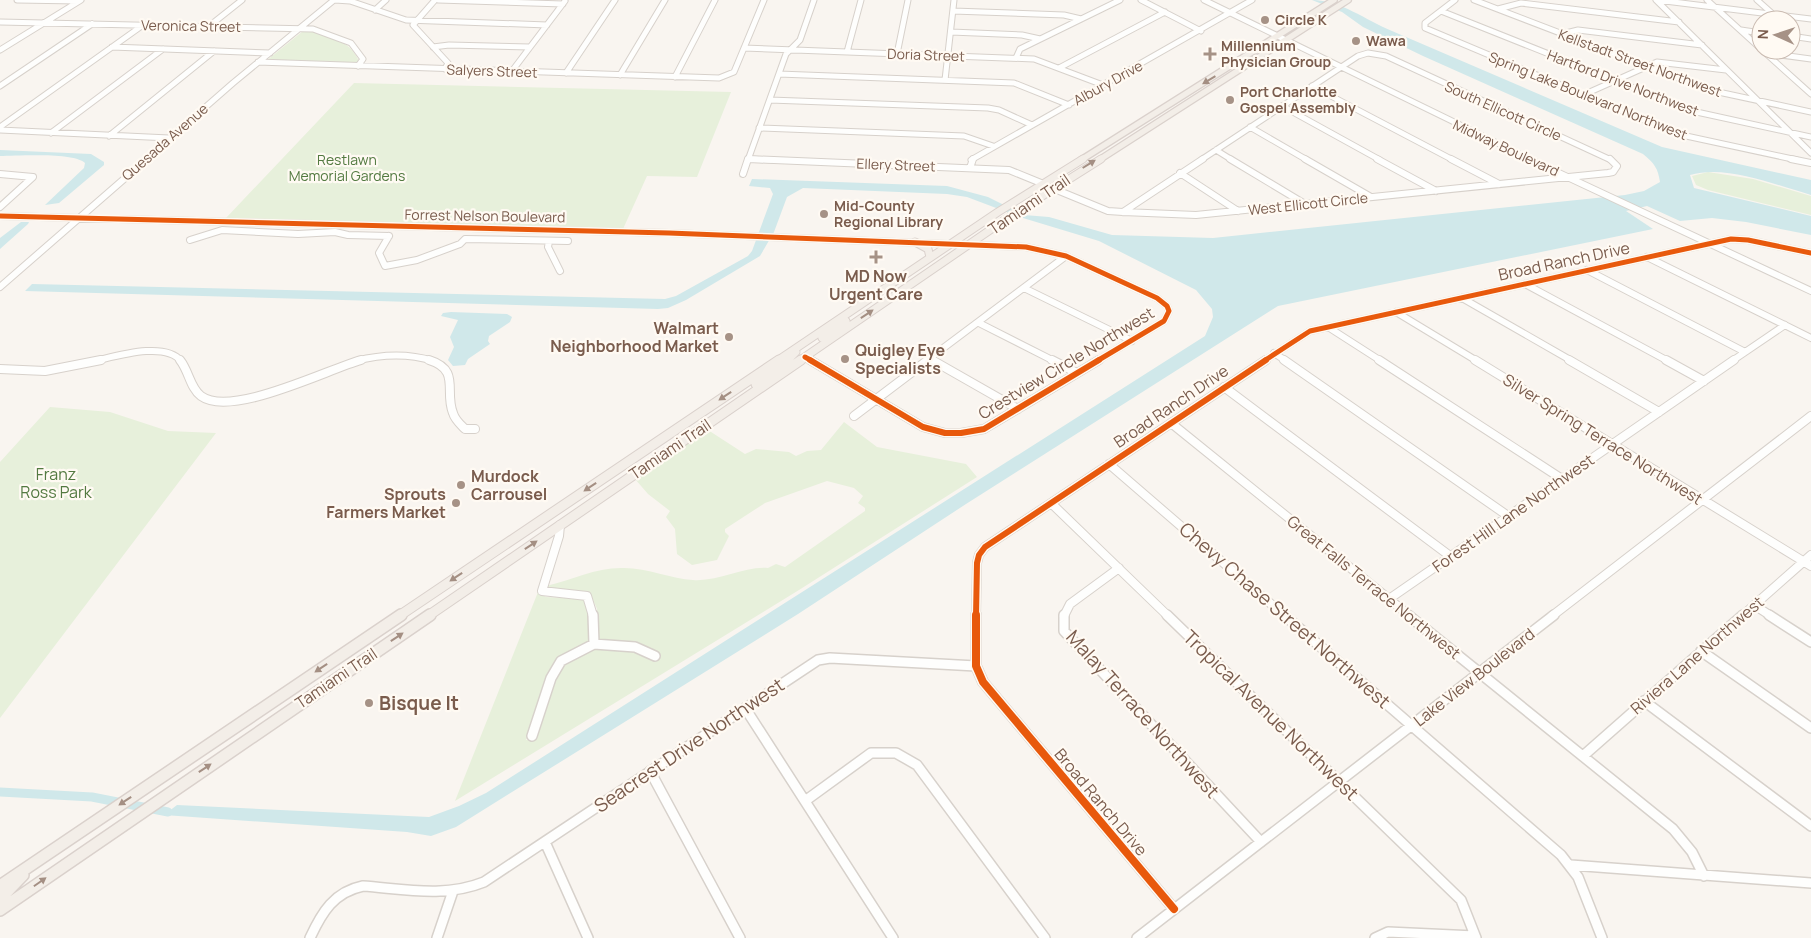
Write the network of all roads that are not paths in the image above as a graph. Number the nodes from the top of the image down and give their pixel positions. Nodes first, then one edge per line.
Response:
1 (17, 0) edge
2 (242, 0) edge
3 (335, 0) edge
4 (386, 0) edge
5 (436, 0) edge
6 (616, 0) edge
7 (665, 0) edge
8 (715, 0) edge
9 (764, 0) edge
10 (814, 0) edge
11 (861, 0) edge
12 (908, 0) edge
13 (954, 0) edge
14 (1117, 0) edge
15 (1141, 0) edge
16 (1204, 0) edge
17 (1252, 0) edge
18 (1348, 0) edge
19 (1455, 0) edge
20 (1474, 0) edge
21 (1655, 0) edge
22 (1707, 0) edge
23 (1757, 0) edge
24 (79, 1) edge
25 (1333, 1) edge
26 (564, 2) edge
27 (1716, 7) junction
28 (375, 10) junction
29 (1498, 10) junction
30 (1769, 10) edge
31 (953, 11) junction
32 (1441, 11) junction
33 (1751, 11) edge
34 (1165, 12) junction
35 (1231, 13) junction
36 (1082, 19) junction
37 (415, 20) junction
38 (0, 22) edge
39 (1678, 22) junction
40 (43, 23) junction
41 (92, 24) junction
42 (143, 25) junction
43 (547, 25) junction
44 (208, 27) junction
45 (300, 29) junction
46 (1740, 30) junction
47 (1201, 31) junction
48 (1751, 31) edge
49 (951, 32) junction
50 (1562, 34) junction
51 (1278, 37) junction
52 (1040, 40) junction
53 (1751, 40) edge
54 (1287, 41) junction
55 (1702, 45) junction
56 (112, 47) junction
57 (530, 47) junction
58 (2, 48) edge
59 (433, 48) junction
60 (744, 48) junction
61 (163, 49) junction
62 (791, 50) junction
63 (214, 51) junction
64 (847, 52) junction
65 (270, 53) junction
66 (897, 54) junction
67 (948, 55) junction
68 (1016, 58) junction
69 (1773, 60) edge
70 (258, 62) junction
71 (358, 66) junction
72 (1646, 66) junction
73 (1059, 68) junction
74 (1340, 68) junction
75 (445, 69) junction
76 (1726, 70) junction
77 (512, 71) junction
78 (566, 73) junction
79 (779, 74) junction
80 (620, 75) junction
81 (675, 77) junction
82 (946, 80) junction
83 (1615, 80) junction
84 (1104, 85) junction
85 (0, 86) edge
86 (1312, 86) junction
87 (1811, 94) edge
88 (1583, 95) junction
89 (770, 100) junction
90 (1758, 101) junction
91 (1069, 104) junction
92 (1282, 106) junction
93 (1811, 112) edge
94 (1032, 125) junction
95 (1250, 127) junction
96 (0, 128) edge
97 (759, 128) junction
98 (1790, 132) junction
99 (51, 134) junction
100 (109, 136) junction
101 (1811, 137) edge
102 (169, 138) junction
103 (993, 146) junction
104 (1216, 150) junction
105 (1811, 153) edge
106 (748, 159) junction
107 (1811, 164) edge
108 (970, 168) junction
109 (1058, 172) junction
110 (0, 174) edge
111 (743, 174) dead end
112 (1180, 174) junction
113 (1568, 177) junction
114 (1041, 183) junction
115 (1500, 184) junction
116 (1052, 188) junction
117 (1436, 191) junction
118 (1039, 197) junction
119 (1371, 197) junction
120 (1305, 204) junction
121 (0, 207) edge
122 (1019, 210) joint
123 (1238, 211) junction
124 (1122, 212) junction
125 (0, 216) edge
126 (78, 218) junction
127 (190, 240) dead end
128 (549, 241) junction
129 (568, 241) dead end
130 (915, 242) junction
131 (950, 244) junction
132 (970, 244) junction
133 (1710, 244) junction
134 (1811, 253) edge
135 (1066, 256) junction
136 (930, 257) junction
137 (1647, 257) junction
138 (1587, 270) junction
139 (560, 271) dead end
140 (1525, 284) junction
141 (0, 288) edge
142 (1024, 288) junction
143 (1811, 291) edge
144 (876, 294) junction
145 (1462, 298) junction
146 (1396, 312) junction
147 (979, 322) junction
148 (1785, 325) junction
149 (1328, 327) junction
150 (1811, 338) edge
151 (1132, 341) junction
152 (797, 347) junction
153 (1745, 352) junction
154 (1274, 353) junction
155 (805, 357) junction
156 (930, 360) junction
157 (0, 369) edge
158 (1077, 373) junction
159 (1704, 381) junction
160 (1224, 387) junction
161 (877, 400) junction
162 (1018, 409) junction
163 (724, 412) junction
164 (1659, 412) junction
165 (854, 416) dead end
166 (1811, 416) edge
167 (1171, 423) junction
168 (475, 429) dead end
169 (1612, 444) junction
170 (1109, 464) junction
171 (1562, 479) junction
172 (1703, 500) junction
173 (1051, 503) junction
174 (1508, 516) junction
175 (560, 525) junction
176 (1811, 555) edge
177 (1450, 556) junction
178 (1807, 564) edge
179 (1119, 568) junction
180 (1389, 599) junction
181 (1754, 605) junction
182 (1811, 642) edge
183 (357, 644) junction
184 (594, 644) junction
185 (1702, 651) junction
186 (655, 656) dead end
187 (367, 657) junction
188 (976, 666) junction
189 (1480, 672) junction
190 (1644, 701) junction
191 (745, 708) junction
192 (1412, 724) junction
193 (1811, 728) edge
194 (532, 736) dead end
195 (1583, 756) junction
196 (650, 771) junction
197 (1340, 781) junction
198 (805, 801) junction
199 (108, 812) joint
200 (1811, 826) edge
201 (545, 842) junction
202 (1260, 842) junction
203 (42, 858) junction
204 (1571, 865) junction
205 (1704, 876) junction
206 (1811, 883) edge
207 (0, 886) edge
208 (453, 892) junction
209 (0, 899) edge
210 (1174, 909) junction
211 (0, 910) edge
212 (1475, 937) edge
213 (310, 938) edge
214 (437, 938) edge
215 (588, 938) edge
216 (740, 938) edge
217 (893, 938) edge
218 (1045, 938) edge
219 (1137, 938) edge
220 (1376, 938) edge
221 (1602, 938) edge

1 - 24 street
2 - 44 street
3 - 28 street
3 - 45 street, Quesada Avenue
4 - 28 street
5 - 26 street
5 - 37 street
6 - 78 street
7 - 80 street
8 - 81 street
9 - 60 street
10 - 62 street
11 - 64 street
12 - 66 street
13 - 31 street
14 - 36 street
15 - 34 street
16 - 35 street, Midway Boulevard
17 - 35 street, Albury Drive
18 - 54 main road, Tamiami Trail
19 - 32 street
20 - 29 street, Kellstadt Street Northwest
21 - 27 street
21 - 39 street
22 - 27 street
23 - 30 street
24 - 40 street
25 - 51 main road, Tamiami Trail
26 - 43 street
27 - 33 street
27 - 46 street
28 - 37 street
29 - 39 street
29 - 50 street, Kellstadt Street Northwest
31 - 36 street
31 - 49 street
32 - 83 street, Hartford Drive Northwest
32 - 88 street, Spring Lake Boulevard Northwest
34 - 47 street
34 - 73 street
35 - 47 street, Albury Drive
35 - 51 street, Midway Boulevard
36 - 52 street
37 - 43 street
37 - 59 street
38 - 40 street, Veronica Street
39 - 55 street
40 - 41 street, Veronica Street
40 - 58 street
41 - 42 street, Veronica Street
41 - 85 street
42 - 44 street, Veronica Street
42 - 56 street
43 - 57 street
44 - 45 street, Veronica Street
45 - 65 street, Quesada Avenue
45 - 71 street, Veronica Street
46 - 48 street
46 - 53 street
47 - 84 street, Albury Drive
49 - 52 street
49 - 67 street
50 - 55 street
50 - 72 street, Kellstadt Street Northwest
51 - 54 street, Midway Boulevard
51 -> 109 main road, Tamiami Trail
52 - 68 street
54 - 74 street, Midway Boulevard
116 -> 54 main road, Tamiami Trail
55 - 76 street
56 - 61 street
56 - 96 street
57 - 59 street
57 - 77 street
59 - 75 street
60 - 62 street, Doria Street
60 - 81 street, Salyers Street
61 - 63 street
61 - 99 street
62 - 64 street, Doria Street
62 - 79 street
63 - 65 street
63 - 100 street
64 - 66 street, Doria Street
65 - 70 street, Quesada Avenue
66 - 67 street, Doria Street
67 - 68 street, Doria Street
67 - 82 street
68 - 73 street, Doria Street
69 - 87 street
70 - 71 street, Salyers Street
70 - 102 street, Quesada Avenue
71 - 75 street, Salyers Street
72 - 76 street
72 - 83 street
72 - 90 street, Kellstadt Street Northwest
73 - 84 street, Doria Street
74 - 86 street
74 - 113 street, Midway Boulevard
74 - 113 street, South Ellicott Circle
75 - 77 street, Salyers Street
76 - 90 street
77 - 78 street, Salyers Street
78 - 80 street, Salyers Street
79 - 82 street
79 - 89 street
80 - 81 street, Salyers Street
82 - 91 street
83 - 88 street
83 - 98 street, Hartford Drive Northwest
84 - 91 street, Albury Drive
86 - 92 street
86 - 115 street
88 - 107 street, Spring Lake Boulevard Northwest
89 - 94 street
89 - 97 street
90 - 93 street, Kellstadt Street Northwest
90 - 98 street
91 - 94 street, Albury Drive
92 - 95 street
92 - 117 street
94 - 103 street, Albury Drive
95 - 104 street
95 - 119 street
96 - 99 street
97 - 103 street
97 - 106 street
98 - 101 street, Hartford Drive Northwest
98 - 105 street
99 - 100 street
100 - 102 street
102 - 126 street, Quesada Avenue
103 - 108 street, Albury Drive
104 - 112 street
104 - 120 street
106 - 108 street, Ellery Street
106 - 111 street
108 - 114 street, Ellery Street
109 - 114 main road, Tamiami Trail
109 - 116 main road
110 - 121 street
112 - 123 street
112 - 124 street
113 - 115 street, West Ellicott Circle
113 - 133 street, Midway Boulevard
114 - 118 main road
114 - 131 main road, Tamiami Trail
115 - 117 street, West Ellicott Circle
116 - 118 main road, Tamiami Trail
116 - 124 street, West Ellicott Circle
117 - 119 street, West Ellicott Circle
118 - 122 main road, Tamiami Trail
119 - 120 street, West Ellicott Circle
120 - 123 street, West Ellicott Circle
122 - 132 main road, Tamiami Trail
123 - 124 street, West Ellicott Circle
125 - 126 street, Forrest Nelson Boulevard
126 - 130 street, Forrest Nelson Boulevard
126 - 141 street, Quesada Avenue
127 - 128 street
128 - 129 street
128 - 139 street
130 - 131 street, Forrest Nelson Boulevard
130 - 136 main road
131 - 132 street, Forrest Nelson Boulevard
131 - 136 main road, Tamiami Trail
132 - 135 street, Crestview Circle Northwest
155 -> 132 main road, Tamiami Trail
133 - 134 street, Broad Ranch Drive
133 - 137 street, Broad Ranch Drive
133 - 143 street, Midway Boulevard
135 - 142 street
135 - 151 street, Crestview Circle Northwest
136 - 144 main road, Tamiami Trail
137 - 138 street, Broad Ranch Drive
137 - 148 street
138 - 140 street, Broad Ranch Drive
138 - 153 street
140 - 145 street, Broad Ranch Drive
140 - 159 street
142 - 147 street
142 - 151 street
144 - 152 main road, Tamiami Trail
144 - 155 main road
145 - 146 street, Broad Ranch Drive
145 - 164 street
146 - 149 street, Broad Ranch Drive
146 - 169 street, Silver Spring Terrace Northwest
147 - 156 street
147 - 158 street
148 - 150 street
148 - 153 street, Forest Hill Lane Northwest
149 - 154 street, Broad Ranch Drive
149 - 171 street
151 - 158 street, Crestview Circle Northwest
152 - 163 main road
152 -> 183 main road, Tamiami Trail
153 - 159 street, Forest Hill Lane Northwest
154 - 160 street, Broad Ranch Drive
154 - 174 street
155 - 161 street, Crestview Circle Northwest
155 - 163 main road, Tamiami Trail
156 - 161 street
156 - 162 street
157 - 168 street
158 - 162 street, Crestview Circle Northwest
159 - 164 street, Forest Hill Lane Northwest
160 - 167 street, Broad Ranch Drive
160 - 177 street
161 - 162 street, Crestview Circle Northwest
161 - 165 street
163 - 175 main road, Tamiami Trail
164 - 169 street, Forest Hill Lane Northwest
166 - 172 street, Lake View Boulevard
167 - 170 street, Broad Ranch Drive
167 - 180 street, Great Falls Terrace Northwest
169 - 171 street, Forest Hill Lane Northwest
169 - 172 street, Silver Spring Terrace Northwest
170 - 173 street, Broad Ranch Drive
170 - 192 street, Chevy Chase Street Northwest
171 - 174 street, Forest Hill Lane Northwest
172 - 178 street, Silver Spring Terrace Northwest
172 - 189 street, Lake View Boulevard
173 - 179 street, Tropical Avenue Northwest
173 - 188 street, Broad Ranch Drive
174 - 177 street, Forest Hill Lane Northwest
175 - 184 street
187 -> 175 main road, Tamiami Trail
176 - 178 street, Riviera Lane Northwest
177 - 180 street, Forest Hill Lane Northwest
178 - 181 street, Riviera Lane Northwest
179 - 197 street, Tropical Avenue Northwest
179 - 202 street, Malay Terrace Northwest
180 - 189 street, Great Falls Terrace Northwest
181 - 182 street
181 - 185 street, Riviera Lane Northwest
183 - 187 main road
183 -> 199 main road, Tamiami Trail
184 - 186 street
184 - 194 street
185 - 190 street, Riviera Lane Northwest
185 - 193 street
211 -> 187 main road, Tamiami Trail
188 - 191 street, Seacrest Drive Northwest
188 - 210 street, Broad Ranch Drive
189 - 192 street, Lake View Boulevard
189 - 195 street, Great Falls Terrace Northwest
190 - 195 street, Riviera Lane Northwest
190 - 200 street
191 - 196 street, Seacrest Drive Northwest
191 - 198 street
192 - 197 street, Lake View Boulevard
192 - 204 street, Chevy Chase Street Northwest
195 - 205 street, Great Falls Terrace Northwest
196 - 201 street, Seacrest Drive Northwest
196 - 216 street
197 - 202 street, Lake View Boulevard
197 - 212 street, Tropical Avenue Northwest
198 - 217 street
198 - 218 street
199 - 203 main road, Tamiami Trail
201 - 208 street, Seacrest Drive Northwest
201 - 215 street
202 - 210 street, Lake View Boulevard
203 - 207 main road, Tamiami Trail
203 - 209 main road
204 - 205 street
204 - 221 street
205 - 206 street
208 - 213 street, Seacrest Drive Northwest
208 - 214 street
210 - 219 street, Lake View Boulevard
212 - 220 street

